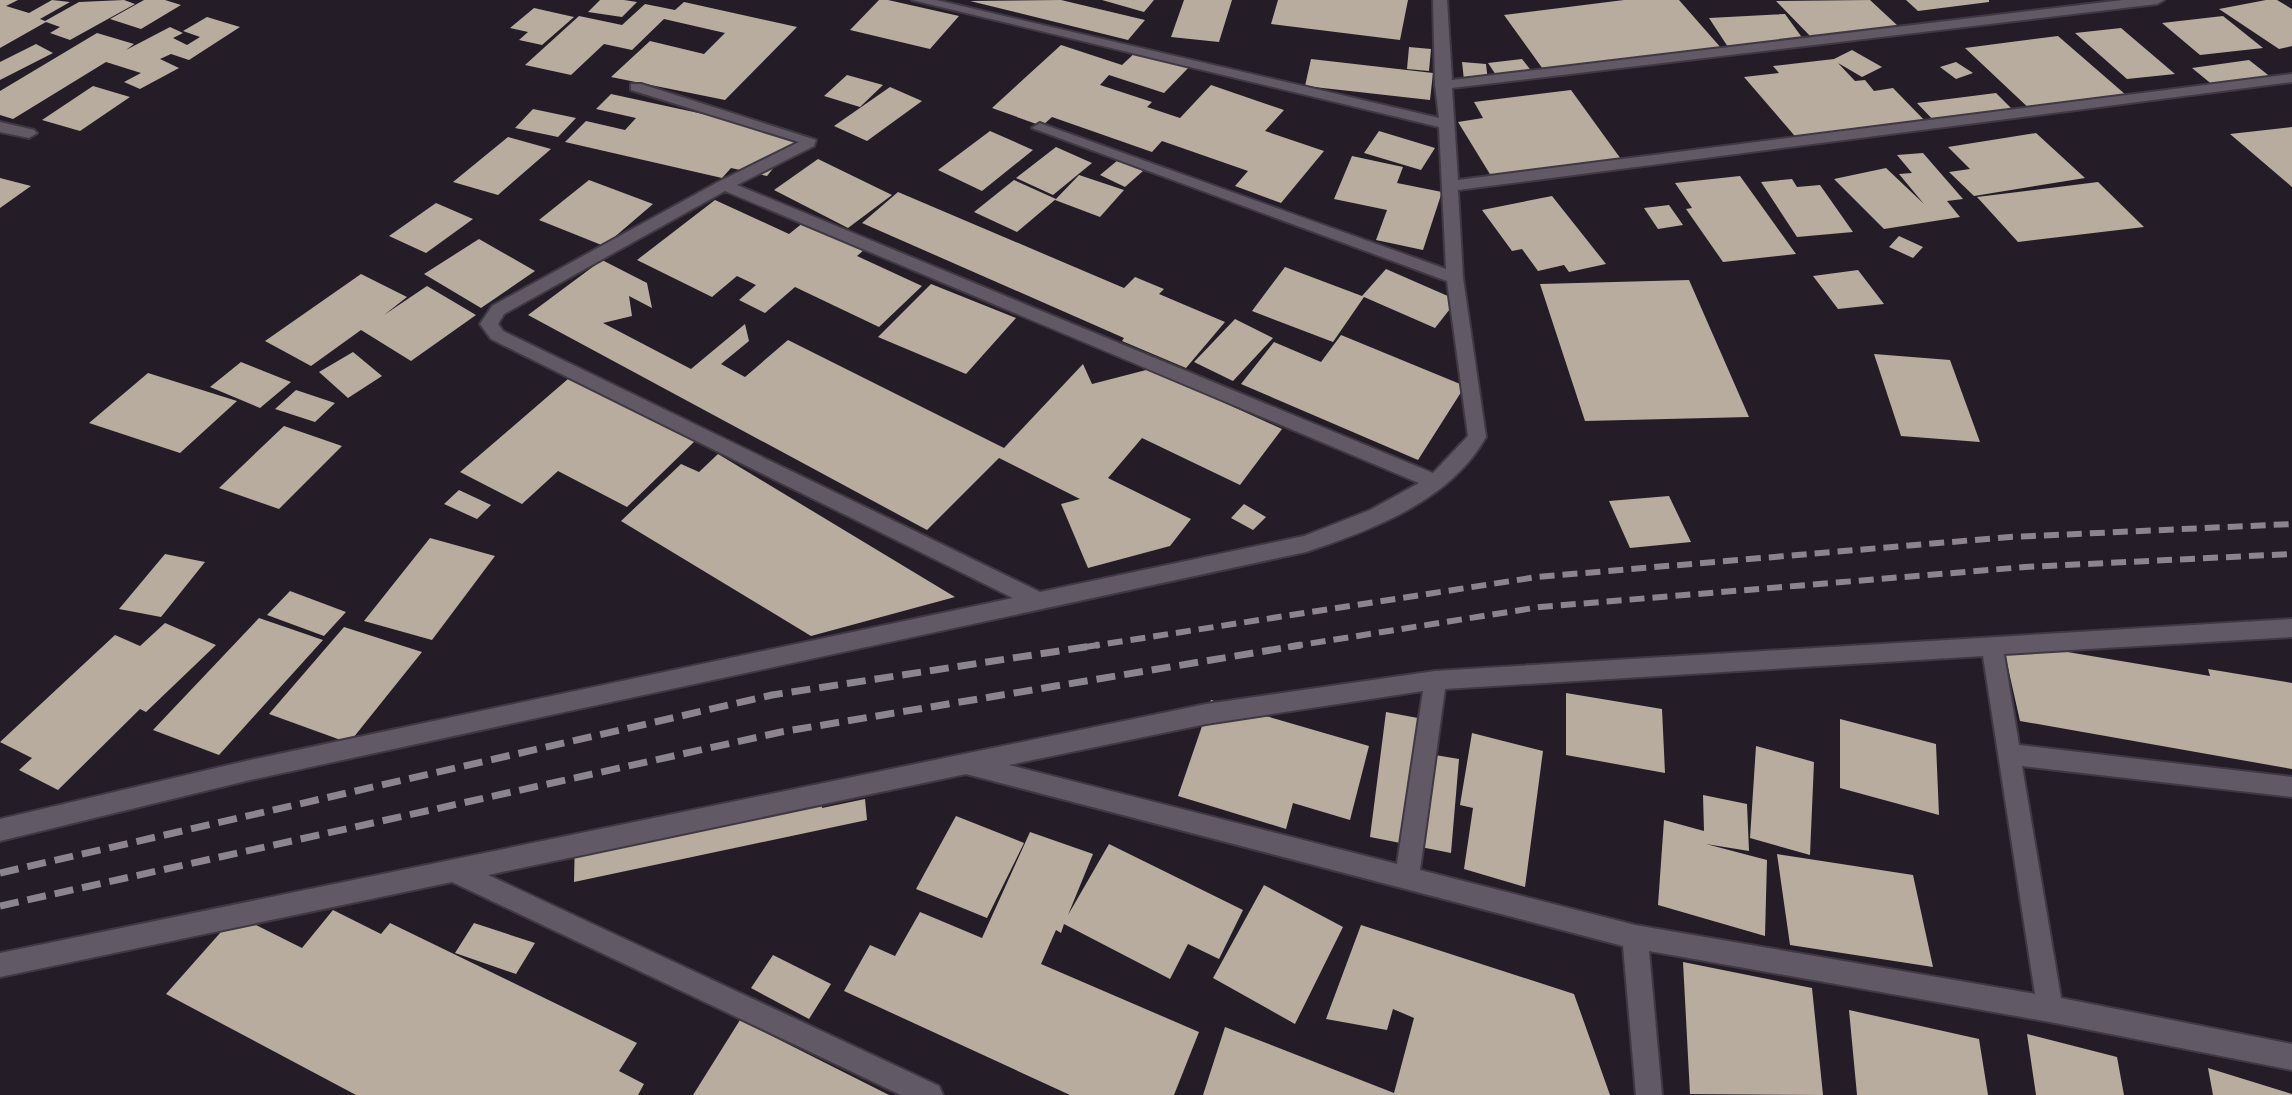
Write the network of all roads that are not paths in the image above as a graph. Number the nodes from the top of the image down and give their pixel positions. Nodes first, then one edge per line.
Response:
1 (919, 0) edge
2 (1440, 0) edge
3 (2157, 0) edge
4 (2292, 78) edge
5 (1442, 85) junction
6 (636, 87) dead end
7 (1445, 124) junction
8 (0, 127) edge
9 (1040, 128) dead end
10 (29, 133) dead end
11 (724, 185) junction
12 (1448, 186) junction
13 (1455, 278) junction
14 (1433, 481) junction
15 (1042, 603) junction
16 (2292, 628) edge
17 (1992, 647) junction
18 (1435, 680) junction
19 (2009, 754) junction
20 (965, 764) junction
21 (2292, 787) edge
22 (0, 830) edge
23 (452, 870) junction
24 (1407, 878) junction
25 (1635, 937) junction
26 (0, 965) edge
27 (2050, 1009) junction
28 (2292, 1057) edge
29 (930, 1095) edge
30 (1649, 1095) edge

1 - 7 street
2 - 5 street
3 - 5 street
4 - 12 street
5 - 7 street
6 - 11 street
7 - 12 street
8 - 10 street
9 - 13 street
11 - 14 street
11 - 15 street
12 - 13 street
13 - 14 street
14 - 15 street
15 - 22 street
16 - 17 street
17 - 18 street
17 - 19 street
18 - 20 street
18 - 24 street
19 - 21 street
19 - 27 street
20 - 23 street
20 - 24 street
23 - 26 street
23 - 29 street
24 - 25 street
25 - 27 street
25 - 30 street
27 - 28 street

